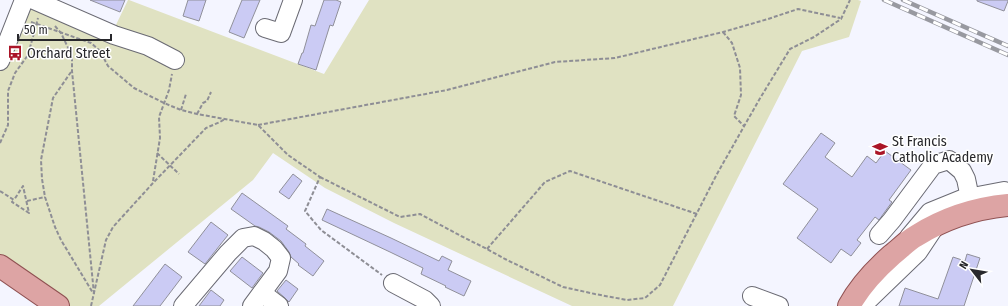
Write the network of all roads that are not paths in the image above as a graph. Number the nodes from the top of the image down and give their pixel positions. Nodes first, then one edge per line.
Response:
1 (293, 0) edge
2 (21, 8) edge
3 (36, 8) edge
4 (264, 28) dead end
5 (175, 60) road end
6 (0, 61) edge
7 (1008, 192) edge
8 (970, 198) junction
9 (1008, 205) edge
10 (936, 225) junction
11 (879, 235) dead end
12 (900, 249) junction
13 (0, 266) edge
14 (393, 283) road end
15 (752, 296) dead end
16 (257, 300) edge
17 (57, 306) edge
18 (184, 306) edge
19 (279, 306) edge
20 (431, 306) edge
21 (778, 306) edge
22 (849, 306) edge
23 (862, 306) edge

1 - 4 street
2 - 6 street
3 - 5 street
7 - 8 street
8 - 11 street
8 - 12 street
9 - 10 main road
10 - 12 main road
10 - 23 street
12 - 22 main road
13 - 17 main road
14 - 20 street
15 - 21 street
16 - 18 street
16 - 19 street

